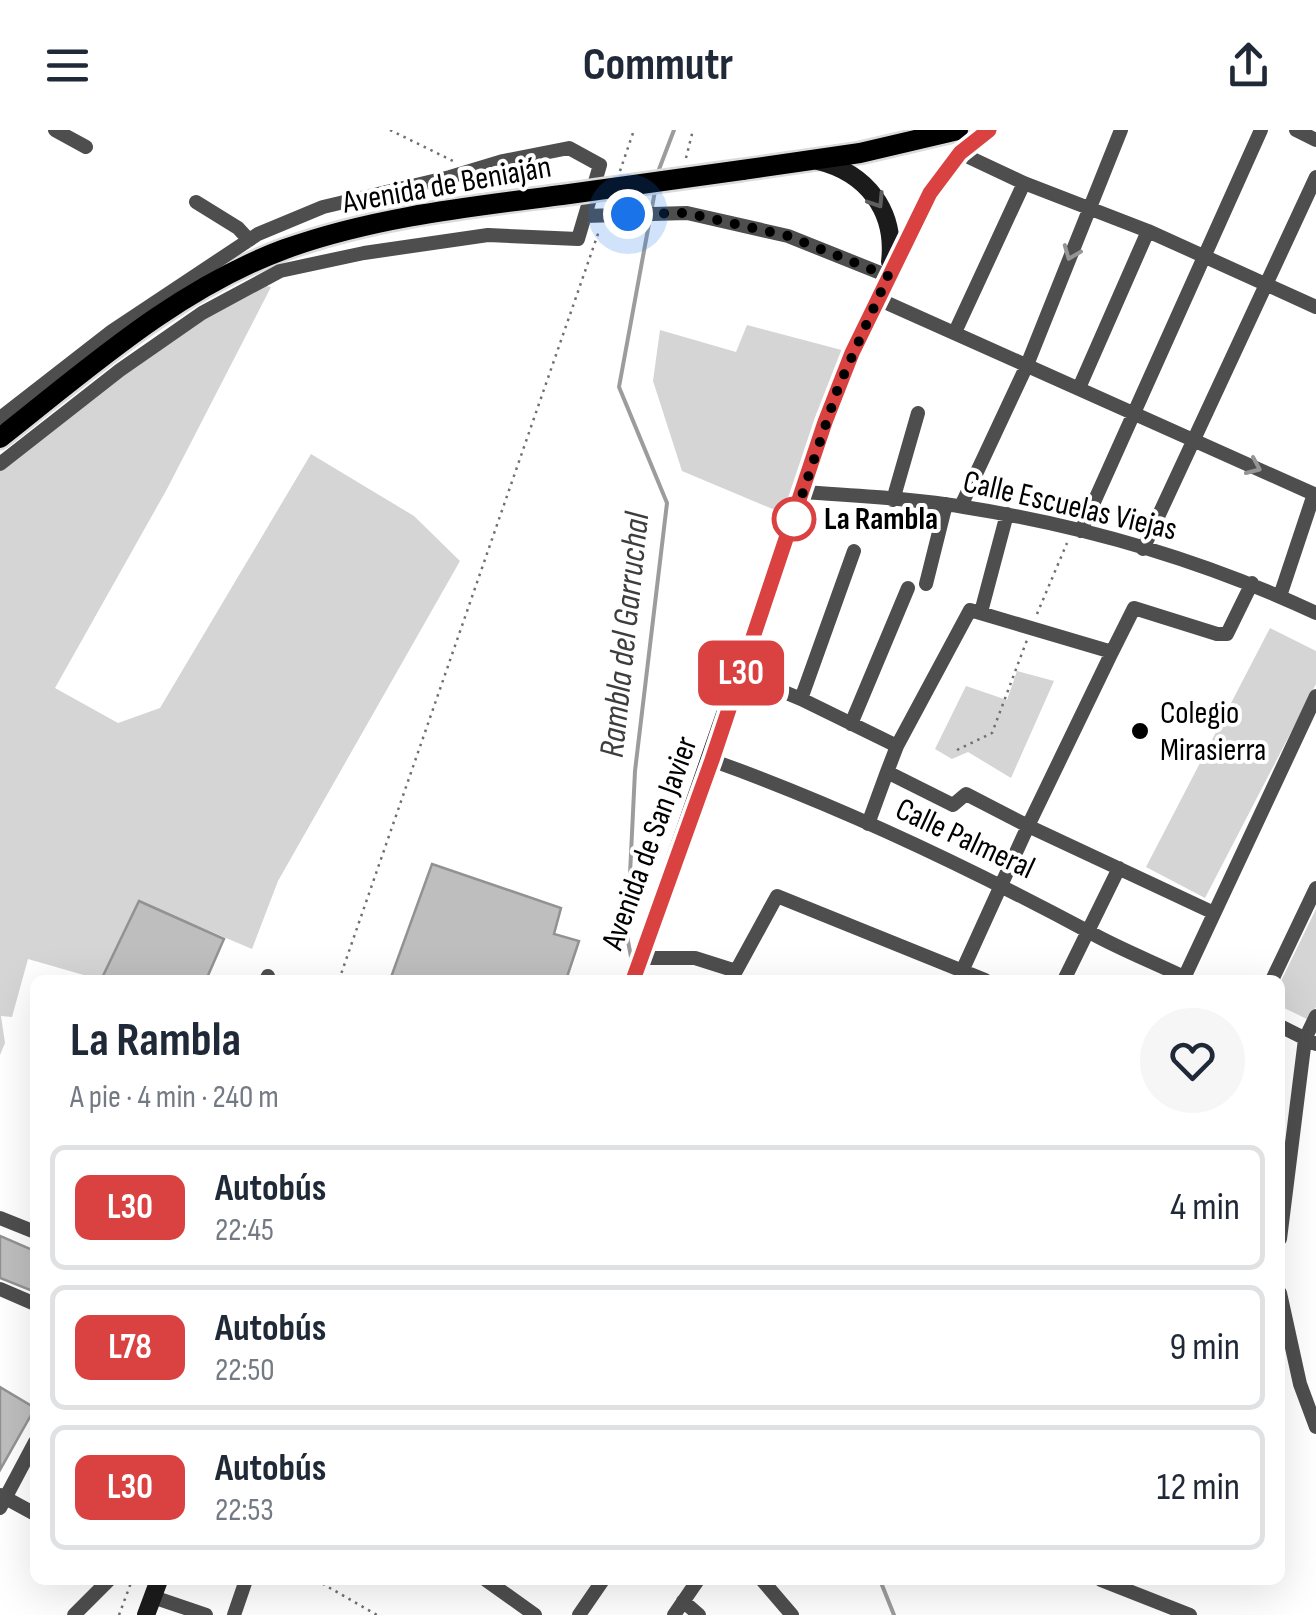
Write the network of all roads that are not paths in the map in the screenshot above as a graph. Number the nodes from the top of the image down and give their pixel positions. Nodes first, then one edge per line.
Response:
1 (55, 130) edge
2 (957, 130) edge
3 (989, 130) edge
4 (1120, 130) edge
5 (1260, 130) edge
6 (1296, 130) edge
7 (1316, 140) edge
8 (86, 148) dead end
9 (960, 153) junction
10 (813, 160) junction
11 (1316, 177) edge
12 (1024, 182) junction
13 (196, 202) dead end
14 (1090, 206) junction
15 (585, 216) junction
16 (1148, 231) junction
17 (249, 240) junction
18 (1205, 256) junction
19 (888, 276) junction
20 (1268, 285) junction
21 (878, 298) junction
22 (1316, 307) edge
23 (955, 332) junction
24 (1027, 365) junction
25 (1078, 388) junction
26 (918, 413) dead end
27 (1134, 413) junction
28 (0, 418) edge
29 (0, 438) edge
30 (1196, 440) junction
31 (0, 464) edge
32 (803, 492) junction
33 (1315, 495) edge
34 (894, 500) junction
35 (953, 505) junction
36 (1007, 514) junction
37 (1077, 530) junction
38 (1144, 549) junction
39 (854, 551) dead end
40 (1252, 583) junction
41 (926, 584) dead end
42 (908, 588) dead end
43 (1280, 596) junction
44 (976, 611) junction
45 (1316, 613) edge
46 (1112, 652) junction
47 (741, 674) junction
48 (1316, 696) edge
49 (801, 698) junction
50 (851, 724) junction
51 (897, 746) junction
52 (712, 760) junction
53 (886, 772) junction
54 (868, 824) junction
55 (1028, 826) junction
56 (1118, 868) junction
57 (1001, 885) junction
58 (1316, 888) edge
59 (1214, 913) junction
60 (1088, 932) junction
61 (641, 958) junction
62 (963, 969) junction
63 (635, 975) edge
64 (975, 975) edge
65 (1066, 975) edge
66 (1178, 975) edge
67 (1188, 975) edge
68 (1274, 975) edge
69 (1316, 1016) edge
70 (1285, 1028) edge
71 (1311, 1041) edge
72 (1285, 1206) edge
73 (0, 1218) edge
74 (30, 1230) edge
75 (0, 1289) edge
76 (30, 1302) edge
77 (1285, 1316) edge
78 (1316, 1426) edge
79 (30, 1451) edge
80 (2, 1500) edge
81 (30, 1512) edge
82 (104, 1585) edge
83 (244, 1585) edge
84 (493, 1585) edge
85 (599, 1585) edge
86 (695, 1585) edge
87 (766, 1585) edge
88 (1113, 1585) edge
89 (156, 1588) edge
90 (684, 1601) junction
91 (74, 1615) edge
92 (146, 1615) edge
93 (206, 1615) edge
94 (234, 1615) edge
95 (536, 1615) edge
96 (579, 1615) edge
97 (674, 1615) edge
98 (698, 1615) edge
99 (792, 1615) edge
100 (1190, 1615) edge

1 - 8 street
2 - 9 main road
2 - 10 main road, Avenida de Beniaján
3 - 9 main road, Avenida de San Javier
4 - 14 street
5 - 18 street
6 - 7 street
9 - 12 street
9 - 19 main road, Avenida de San Javier
10 -> 19 main road
10 - 29 main road, Avenida de Beniaján, bridge
11 - 20 street
12 - 14 street
12 - 23 street
13 - 17 street
14 - 16 street
14 -> 24 street
15 - 17 street
15 - 19 street
15 - 31 street
16 - 18 street
16 - 25 street
17 - 28 street
18 - 20 street
18 - 27 street
19 - 21 main road, Avenida de San Javier
20 - 22 street
20 - 30 street
21 - 23 street
21 - 32 main road, Avenida de San Javier
23 - 24 street
24 - 25 street
24 - 35 street
25 - 27 street
26 - 34 street
27 - 30 street
27 - 37 street
30 -> 33 street
30 - 38 street
32 - 34 street, Calle Escuelas Viejas
32 - 47 main road, Avenida de San Javier
33 - 43 street
34 - 35 street, Calle Escuelas Viejas
35 - 36 street, Calle Escuelas Viejas
35 - 41 street
36 - 37 street, Calle Escuelas Viejas
36 - 44 street
37 - 38 street, Calle Escuelas Viejas
38 - 40 street, Calle Escuelas Viejas
39 - 49 street
40 - 43 street, Calle Escuelas Viejas
40 - 46 street
42 - 50 street
43 - 45 street, Calle Escuelas Viejas
44 - 46 street
44 - 51 street
46 - 55 street
47 - 49 street
47 - 52 main road, Avenida de San Javier
48 - 59 street
49 - 50 street
50 - 51 street
51 - 53 street
52 - 54 street, Calle Palmeral
52 - 61 main road, Avenida de San Javier
53 - 54 street
53 - 55 street
54 - 57 street, Calle Palmeral
55 - 56 street
55 - 57 street
56 - 59 street
56 - 60 street
57 - 60 street, Calle Palmeral
57 - 62 street
58 - 68 street
59 - 67 street
60 - 65 street
60 - 66 street, Calle Palmeral
61 - 62 street
61 - 63 main road, Avenida de San Javier
62 - 64 street
69 - 71 street
70 - 71 street
71 - 72 street
73 - 74 street
75 - 76 street
77 - 78 street
79 - 80 street
80 - 81 street
82 - 91 street
83 - 94 street
84 - 95 street
85 - 96 street
86 - 90 street
87 - 99 street
88 - 100 street
89 - 92 main road
89 - 93 street
90 - 97 street
90 - 98 street

